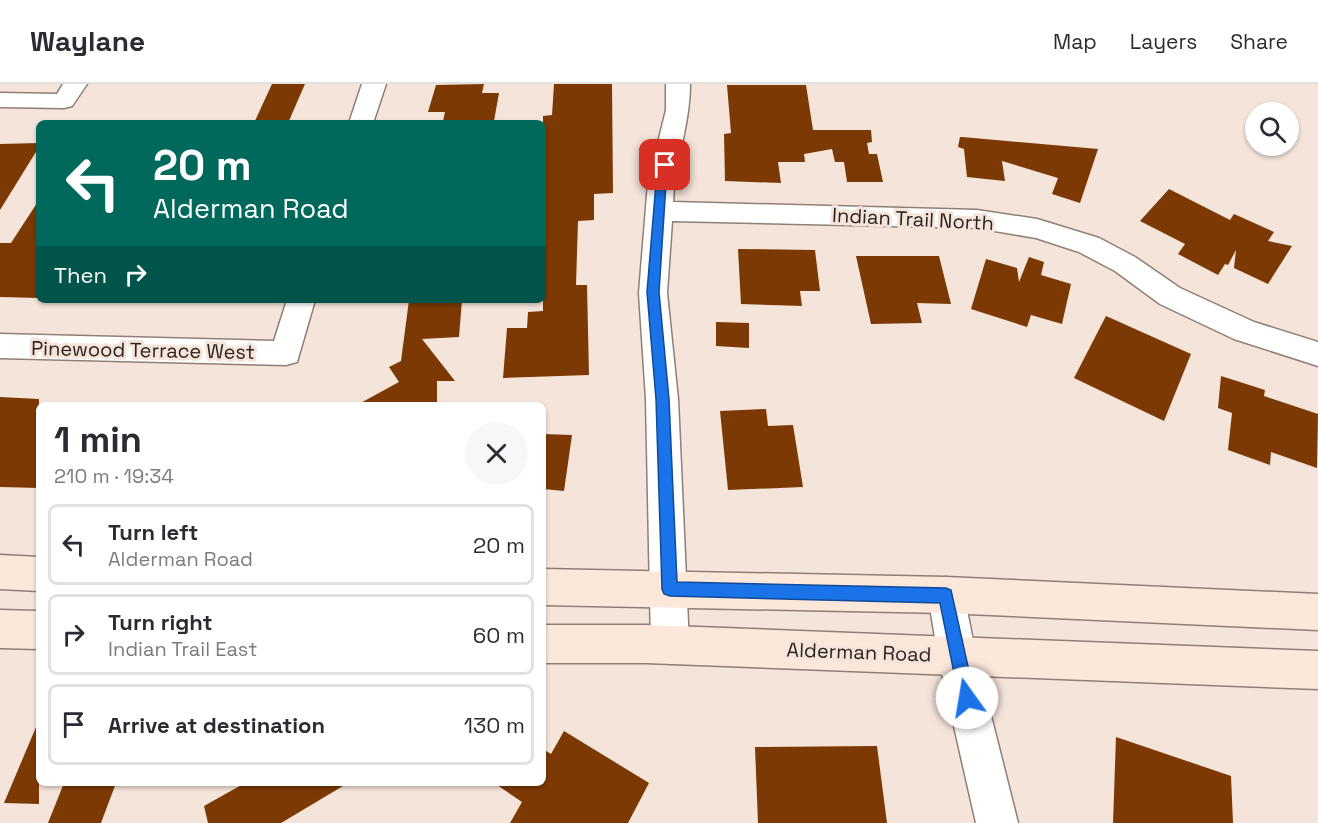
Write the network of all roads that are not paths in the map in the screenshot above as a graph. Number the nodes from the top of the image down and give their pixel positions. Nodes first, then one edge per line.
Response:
1 (75, 84) edge
2 (374, 84) edge
3 (678, 84) edge
4 (0, 100) edge
5 (362, 120) edge
6 (659, 211) junction
7 (300, 303) edge
8 (0, 346) edge
9 (1318, 354) edge
10 (0, 572) edge
11 (36, 573) edge
12 (546, 587) edge
13 (670, 589) junction
14 (946, 596) junction
15 (1318, 612) edge
16 (0, 629) edge
17 (36, 630) edge
18 (546, 644) edge
19 (670, 645) junction
20 (957, 656) junction
21 (1318, 670) edge
22 (997, 823) edge

1 - 4 street
2 - 5 street
3 - 6 street
6 - 9 street, Indian Trail North
6 - 13 street
7 - 8 street, Pinewood Terrace West
10 - 11 main road
12 - 13 main road
13 - 14 main road
13 - 19 street
14 - 15 main road
14 - 20 street
16 - 17 main road
18 - 19 main road, Alderman Road
19 - 20 main road, Alderman Road
20 - 21 main road, Alderman Road
20 - 22 street

